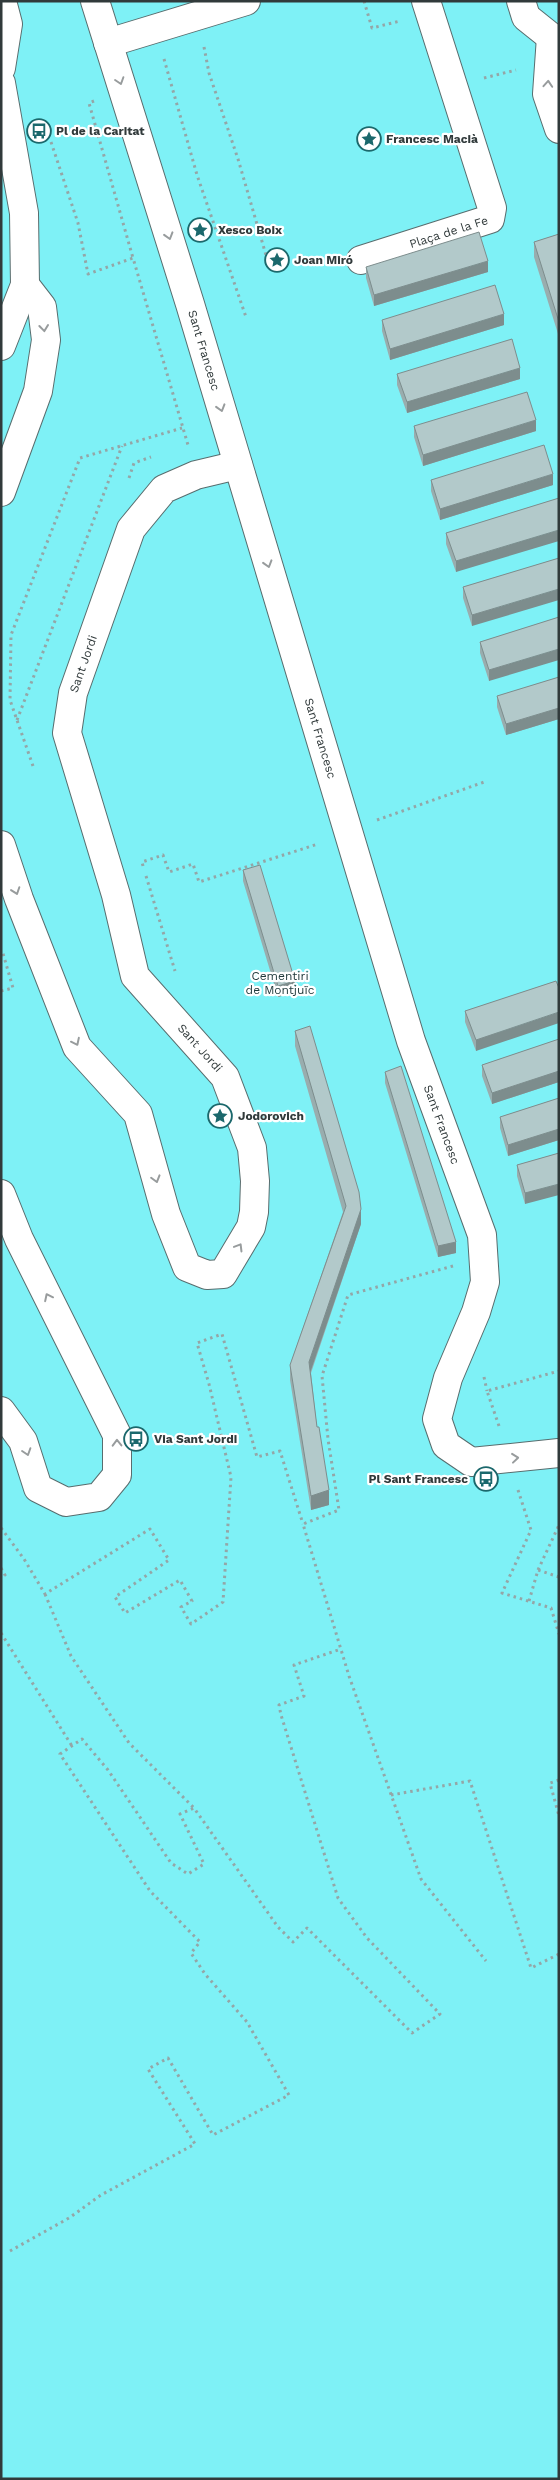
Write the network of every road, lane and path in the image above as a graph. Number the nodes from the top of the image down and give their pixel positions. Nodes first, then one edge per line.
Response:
1 (2, 1) edge
2 (95, 1) edge
3 (246, 1) edge
4 (364, 1) edge
5 (426, 1) edge
6 (522, 1) edge
7 (368, 14) dead end
8 (555, 36) edge
9 (108, 43) junction
10 (195, 48) dead end
11 (171, 54) dead end
12 (1, 68) edge
13 (549, 78) junction
14 (478, 80) dead end
15 (1, 83) edge
16 (89, 103) dead end
17 (559, 129) edge
18 (51, 142) dead end
19 (13, 217) edge
20 (133, 258) junction
21 (361, 260) dead end
22 (268, 262) dead end
23 (25, 285) junction
24 (246, 317) dead end
25 (1, 346) edge
26 (182, 428) junction
27 (122, 446) junction
28 (181, 448) dead end
29 (238, 465) junction
30 (1, 492) edge
31 (17, 720) junction
32 (33, 766) dead end
33 (487, 781) dead end
34 (382, 818) dead end
35 (1, 845) edge
36 (302, 850) dead end
37 (3, 952) dead end
38 (178, 981) dead end
39 (1, 991) edge
40 (1, 1194) edge
41 (434, 1270) dead end
42 (559, 1371) edge
43 (499, 1388) dead end
44 (1, 1411) edge
45 (559, 1453) edge
46 (516, 1484) dead end
47 (303, 1524) junction
48 (559, 1525) edge
49 (1, 1528) edge
50 (1, 1568) edge
51 (538, 1570) junction
52 (1, 1577) edge
53 (559, 1578) edge
54 (45, 1594) junction
55 (529, 1602) junction
56 (1, 1633) edge
57 (559, 1634) edge
58 (341, 1649) junction
59 (72, 1746) junction
60 (559, 1780) edge
61 (391, 1795) junction
62 (194, 1808) junction
63 (559, 1816) edge
64 (559, 1954) edge
65 (486, 1960) dead end
66 (10, 2251) dead end

1 - 12 lane
2 - 9 lane, Sant Francesc
3 - 9 lane
4 - 7 path
5 - 21 lane, Plaça de la Fe
6 - 8 lane
8 - 13 lane
9 -> 29 lane, Sant Francesc
10 - 22 path
11 - 24 path
13 - 14 path
17 -> 13 lane
15 - 19 lane
16 - 20 path
18 - 20 path
19 - 23 lane
20 - 26 path
23 - 25 lane
23 -> 30 lane
26 - 27 path
26 - 28 path
27 - 31 path
27 - 31 path
35 -> 29 lane, Sant Jordi
29 -> 45 lane, Sant Francesc
31 - 32 path
33 - 34 path
36 - 38 path
37 - 39 path
44 -> 40 lane
41 - 47 path
42 - 43 path
46 - 55 path
47 - 54 path
47 - 58 path
48 - 51 path
49 - 54 path
50 - 52 path
51 - 53 path
51 - 55 path
54 - 62 path
55 - 57 path
56 - 59 path
58 - 61 path
58 - 62 path
59 - 62 path
59 - 66 path
60 - 63 path
61 - 64 path
61 - 65 path

